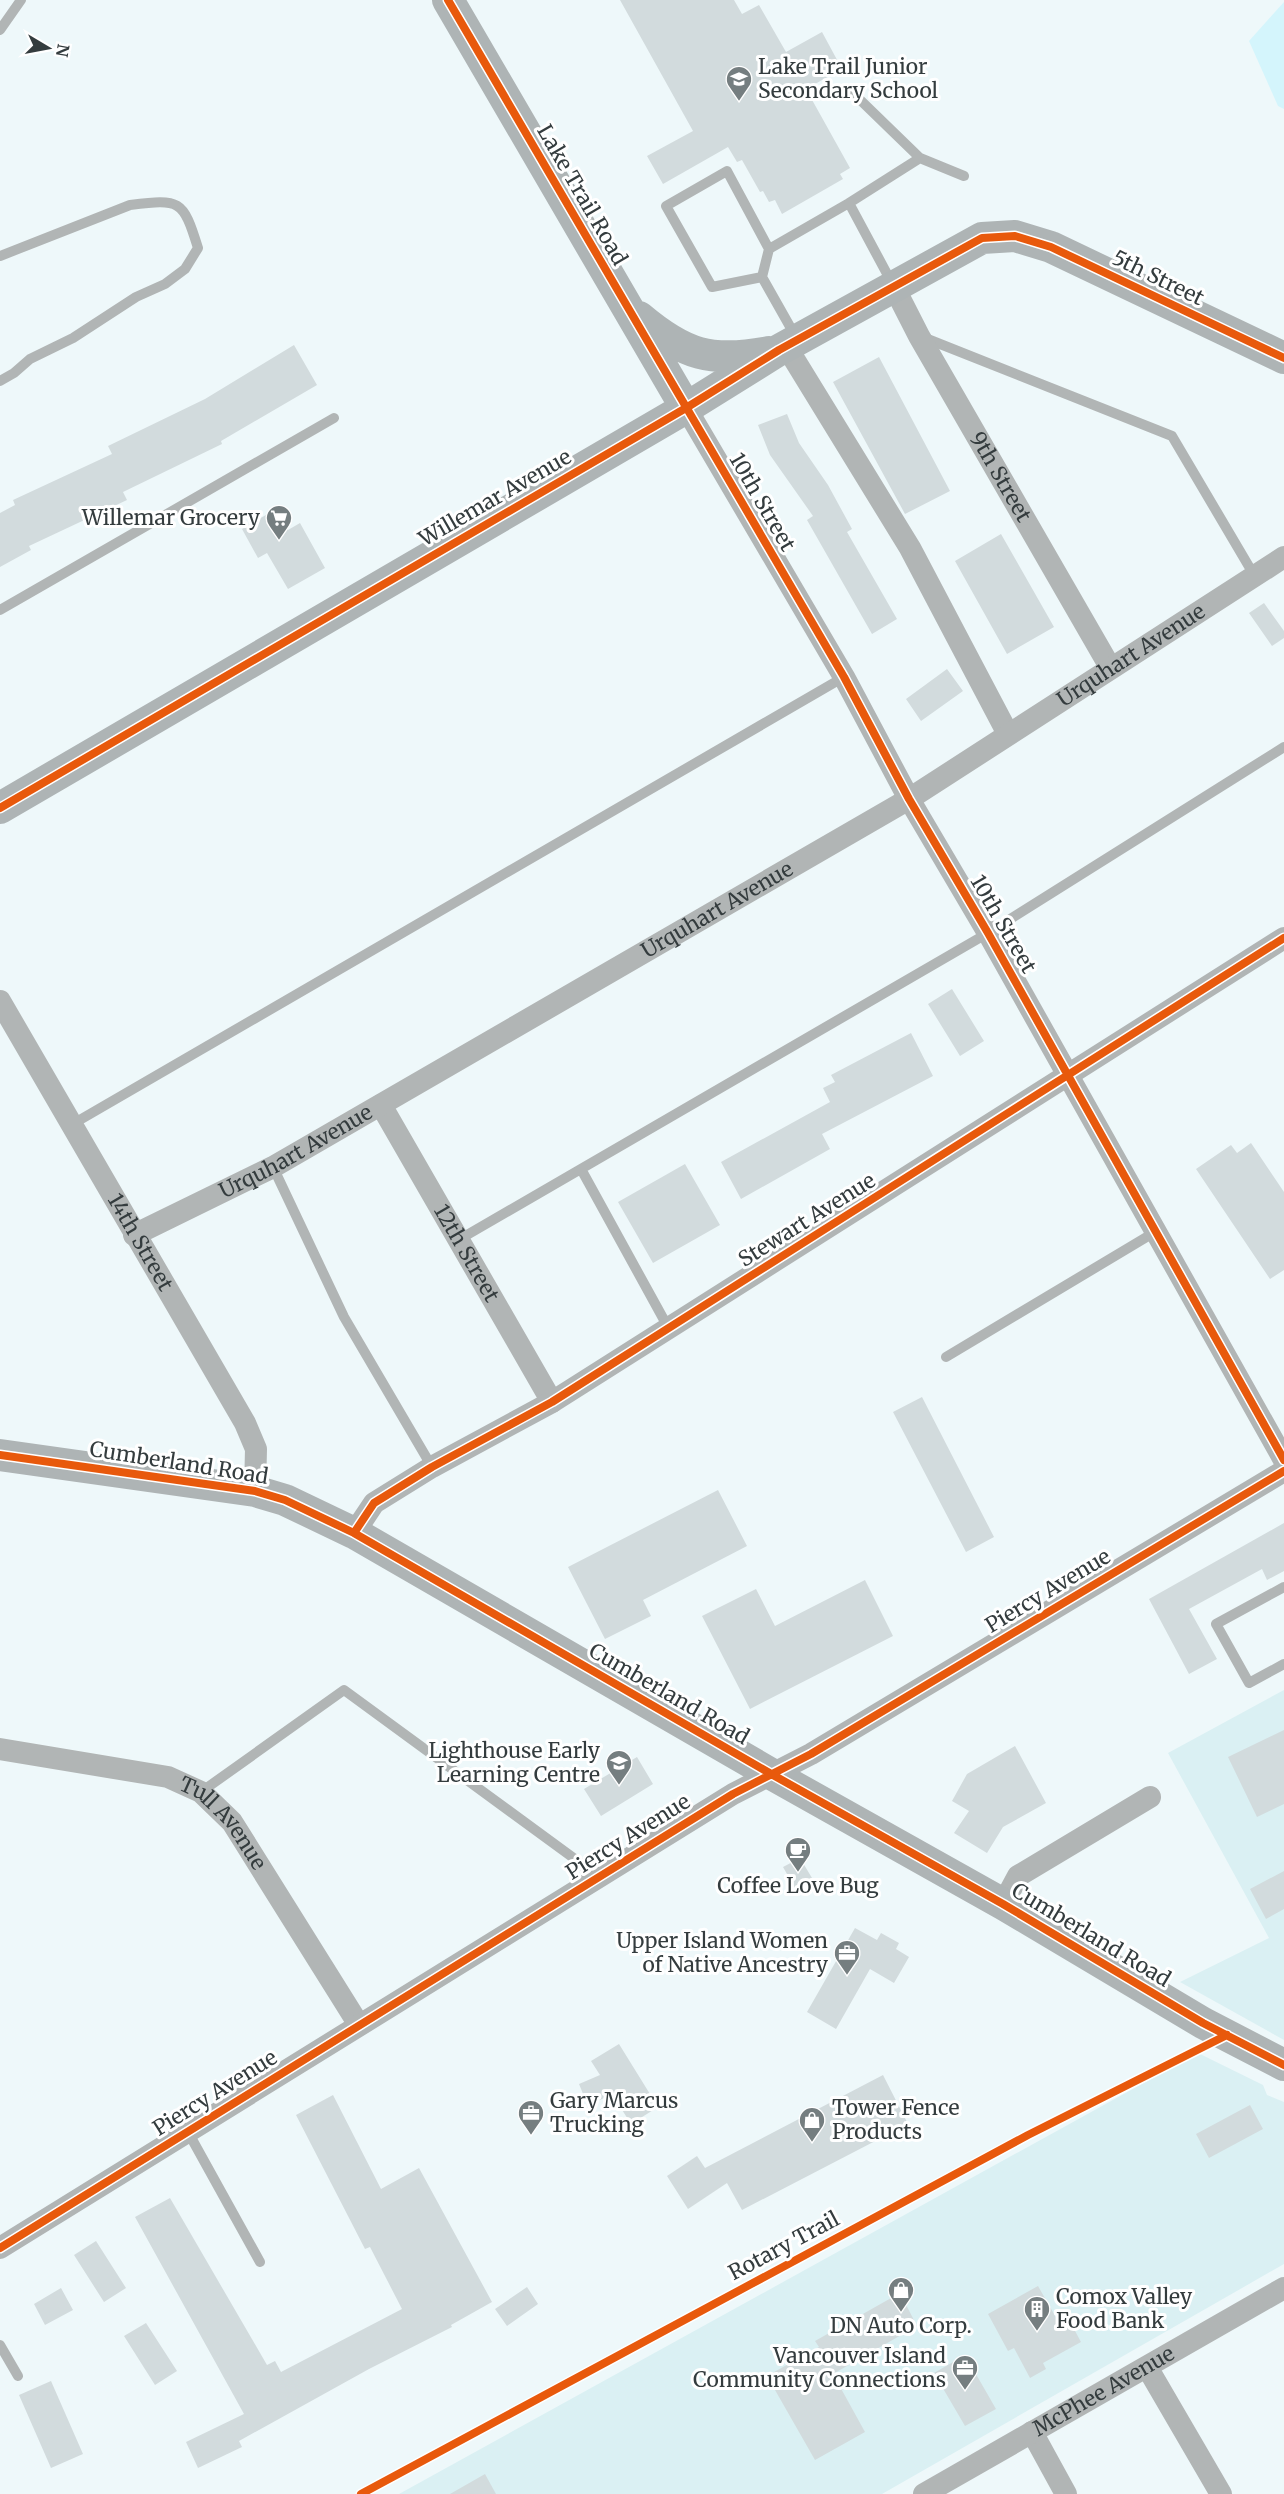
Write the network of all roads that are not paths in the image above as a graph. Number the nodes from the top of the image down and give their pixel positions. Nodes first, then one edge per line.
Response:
1 (21, 0) edge
2 (448, 0) edge
3 (0, 30) edge
4 (852, 92) dead end
5 (920, 158) junction
6 (964, 176) dead end
7 (849, 203) junction
8 (1015, 236) joint
9 (769, 249) junction
10 (0, 256) edge
11 (762, 277) junction
12 (893, 285) junction
13 (625, 305) junction
14 (919, 336) junction
15 (787, 345) junction
16 (1284, 358) edge
17 (0, 381) edge
18 (686, 408) junction
19 (334, 418) dead end
20 (1284, 557) edge
21 (1254, 575) junction
22 (0, 610) edge
23 (1110, 667) junction
24 (843, 677) junction
25 (1008, 734) junction
26 (1284, 747) edge
27 (909, 799) junction
28 (2, 803) edge
29 (988, 933) junction
30 (1284, 938) edge
31 (0, 1001) edge
32 (1067, 1076) junction
33 (381, 1105) junction
34 (71, 1125) junction
35 (273, 1167) junction
36 (581, 1169) junction
37 (1155, 1233) junction
38 (135, 1235) junction
39 (460, 1239) junction
40 (669, 1329) junction
41 (946, 1357) dead end
42 (552, 1401) junction
43 (0, 1455) edge
44 (1284, 1460) edge
45 (432, 1467) junction
46 (1284, 1471) edge
47 (255, 1491) junction
48 (354, 1533) junction
49 (1284, 1587) edge
50 (1284, 1664) edge
51 (0, 1749) edge
52 (773, 1775) junction
53 (201, 1792) junction
54 (1150, 1797) dead end
55 (595, 1880) junction
56 (1003, 1904) junction
57 (359, 2025) junction
58 (1284, 2065) edge
59 (188, 2132) junction
60 (0, 2248) edge
61 (260, 2262) dead end
62 (1284, 2288) edge
63 (0, 2345) edge
64 (1147, 2367) junction
65 (18, 2376) dead end
66 (1032, 2432) junction
67 (924, 2494) edge
68 (1066, 2494) edge
69 (1221, 2494) edge

1 - 3 lane
2 - 13 street, Lake Trail Road
4 - 5 lane
5 - 6 lane
5 - 7 lane
7 - 9 lane
7 - 12 lane
8 - 12 street, Willemar Avenue
8 - 16 street, 5th Street
9 - 11 lane
9 - 11 lane
10 - 17 lane
11 - 15 lane
12 - 14 street, 9th Street
12 - 15 street, Willemar Avenue
13 - 15 street
13 - 18 street, Lake Trail Road
14 - 21 lane
14 - 23 street, 9th Street
15 - 18 street, Willemar Avenue
15 - 25 street
18 - 24 street, 10th Street
18 - 28 street, Willemar Avenue
19 - 22 lane
20 - 21 street, Urquhart Avenue
21 - 23 street, Urquhart Avenue
23 - 25 street, Urquhart Avenue
24 - 27 street, 10th Street
24 - 34 lane
25 - 27 street, Urquhart Avenue
26 - 29 lane
27 - 29 street, 10th Street
27 - 33 street, Urquhart Avenue
29 - 32 street, 10th Street
29 - 36 lane
30 - 32 street, Stewart Avenue
31 - 34 street, 14th Street
32 - 37 street, 10th Street
32 - 40 street, Stewart Avenue
33 - 35 street, Urquhart Avenue
33 - 39 street, 12th Street
34 - 38 street, 14th Street
35 - 38 street, Urquhart Avenue
35 - 45 lane
36 - 39 lane
36 - 40 lane
37 - 41 lane
37 - 44 street, 10th Street
38 - 47 street, 14th Street
39 - 42 street, 12th Street
40 - 42 street, Stewart Avenue
42 - 45 street, Stewart Avenue
43 - 47 street, Cumberland Road
45 - 48 street, Stewart Avenue
46 - 52 street, Piercy Avenue
47 - 48 street, Cumberland Road
48 - 52 street, Cumberland Road
49 - 50 lane
51 - 53 street, Tull Avenue
52 - 55 street, Piercy Avenue
52 - 56 street, Cumberland Road
53 - 55 lane
53 - 57 street, Tull Avenue
54 - 56 street
55 - 57 street, Piercy Avenue
56 - 58 street, Cumberland Road
57 - 59 street, Piercy Avenue
59 - 60 street, Piercy Avenue
59 - 61 lane
62 - 64 street, McPhee Avenue
63 - 65 lane
64 - 66 street, McPhee Avenue
64 - 69 street
66 - 67 street, McPhee Avenue
66 - 68 street

